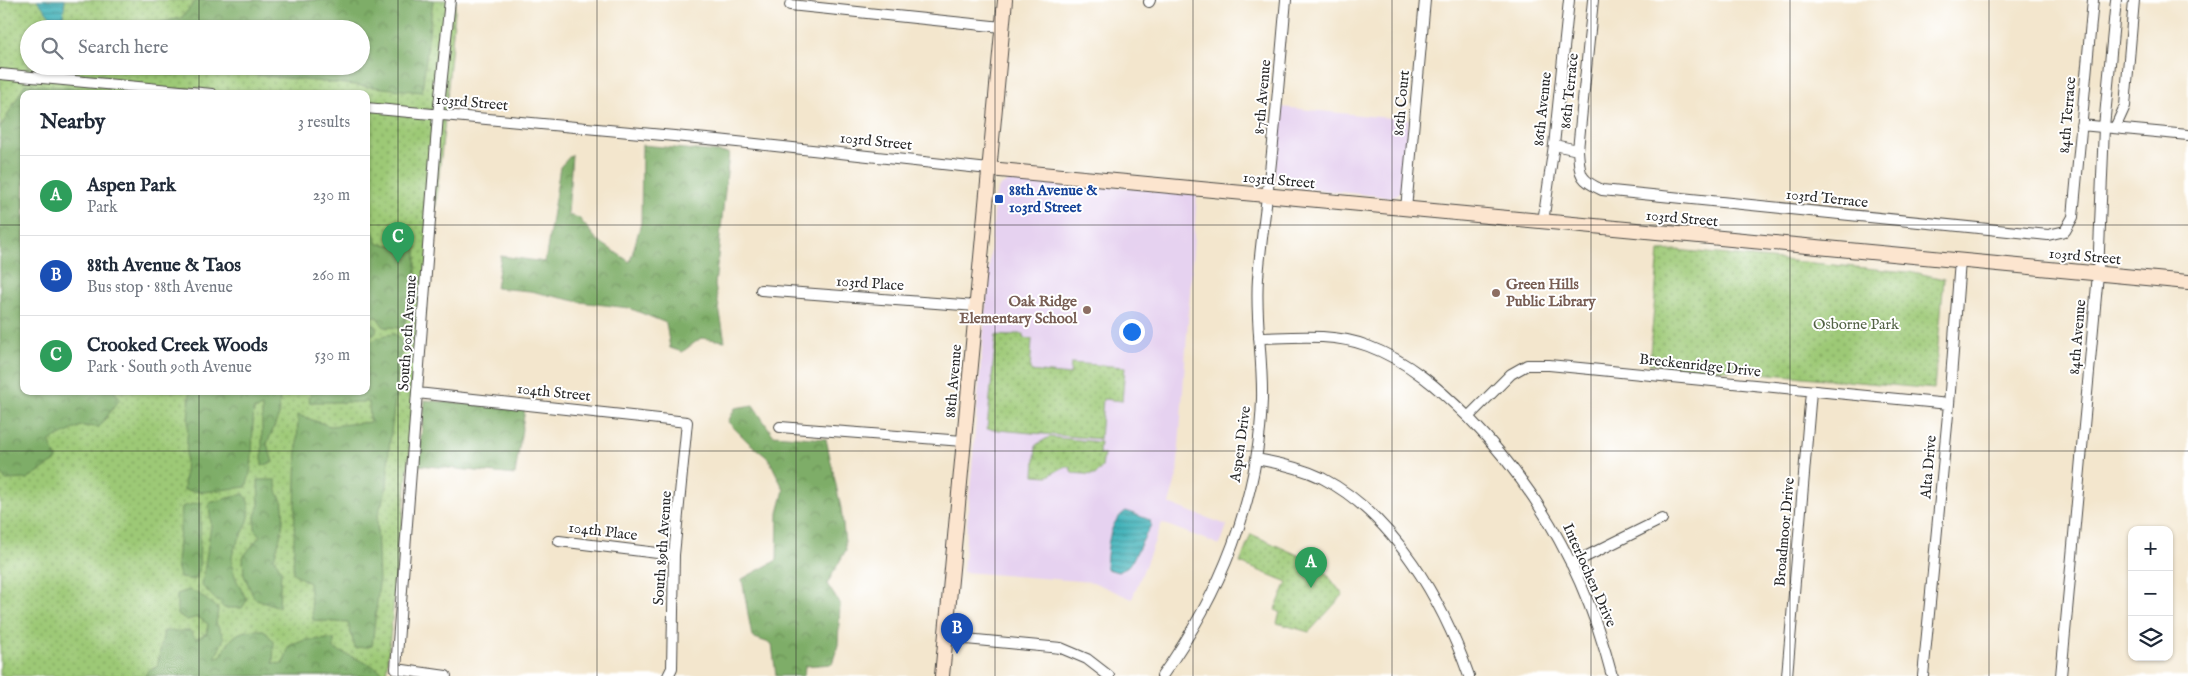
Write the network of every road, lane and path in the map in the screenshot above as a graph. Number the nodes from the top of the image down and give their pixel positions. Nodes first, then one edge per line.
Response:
1 (450, 0) edge
2 (1005, 0) edge
3 (1286, 0) edge
4 (1425, 0) edge
5 (1569, 0) edge
6 (1593, 0) edge
7 (2093, 0) edge
8 (2116, 0) edge
9 (2134, 0) edge
10 (790, 5) dead end
11 (1002, 27) junction
12 (0, 74) edge
13 (170, 90) edge
14 (370, 108) edge
15 (438, 115) junction
16 (2081, 126) junction
17 (2110, 127) junction
18 (2188, 135) edge
19 (1554, 146) junction
20 (1578, 150) junction
21 (989, 169) junction
22 (1587, 183) joint
23 (1266, 196) junction
24 (1406, 209) junction
25 (1543, 222) junction
26 (2065, 230) joint
27 (1960, 261) junction
28 (2098, 274) junction
29 (2188, 282) edge
30 (762, 290) dead end
31 (976, 306) junction
32 (1259, 338) junction
33 (1811, 391) junction
34 (417, 393) junction
35 (1949, 404) junction
36 (1468, 417) junction
37 (687, 422) joint
38 (780, 427) dead end
39 (964, 441) junction
40 (1256, 459) junction
41 (1662, 519) dead end
42 (559, 541) dead end
43 (674, 555) junction
44 (1571, 564) junction
45 (945, 638) junction
46 (446, 676) edge
47 (668, 676) edge
48 (942, 676) edge
49 (1109, 676) edge
50 (1162, 676) edge
51 (1469, 676) edge
52 (1612, 676) edge
53 (1787, 676) edge
54 (1922, 676) edge
55 (2061, 676) edge

1 - 15 street, South 90th Avenue
2 - 11 street, 88th Avenue
3 - 23 street, 87th Avenue
4 - 24 street, 86th Court
5 - 19 street, 86th Avenue
6 - 20 street, 86th Terrace
7 - 16 street, 84th Terrace
8 - 17 street, 84th Avenue
9 - 17 street, 84th Avenue
10 - 11 street
11 - 21 street, 88th Avenue
12 - 13 street
14 - 15 street, 103rd Street
15 - 21 street, 103rd Street
15 - 34 street, South 90th Avenue
16 - 17 street
16 - 26 street, 84th Terrace
17 - 18 street
17 - 28 street, 84th Avenue
19 - 20 street
19 - 25 street, 86th Avenue
20 - 22 street, 86th Terrace
21 - 23 street, 103rd Street
21 - 31 street, 88th Avenue
22 - 26 street, 103rd Terrace
23 - 24 street, 103rd Street
23 - 32 street, Aspen Drive
24 - 25 street, 103rd Street
25 - 27 street, 103rd Street
27 - 28 street, 103rd Street
27 - 35 street, Alta Drive
28 - 29 street, 103rd Street
28 - 55 street, 84th Avenue
30 - 31 street, 103rd Place
31 - 39 street, 88th Avenue
32 - 36 street, Interlochen Drive
32 - 40 street, Aspen Drive
33 - 35 street, Breckenridge Drive
33 - 36 street, Breckenridge Drive
33 - 53 street, Broadmoor Drive
34 - 37 street, 104th Street
34 - 46 street, South 90th Avenue
35 - 54 street, Alta Drive
36 - 44 street, Interlochen Drive
37 - 43 street, South 89th Avenue
38 - 39 street
39 - 45 street, 88th Avenue
40 - 50 street, Aspen Drive
40 - 51 street
41 - 44 street
42 - 43 street, 104th Place
43 - 47 street, South 89th Avenue
44 - 52 street, Interlochen Drive
45 - 48 street, 88th Avenue
45 - 49 street

